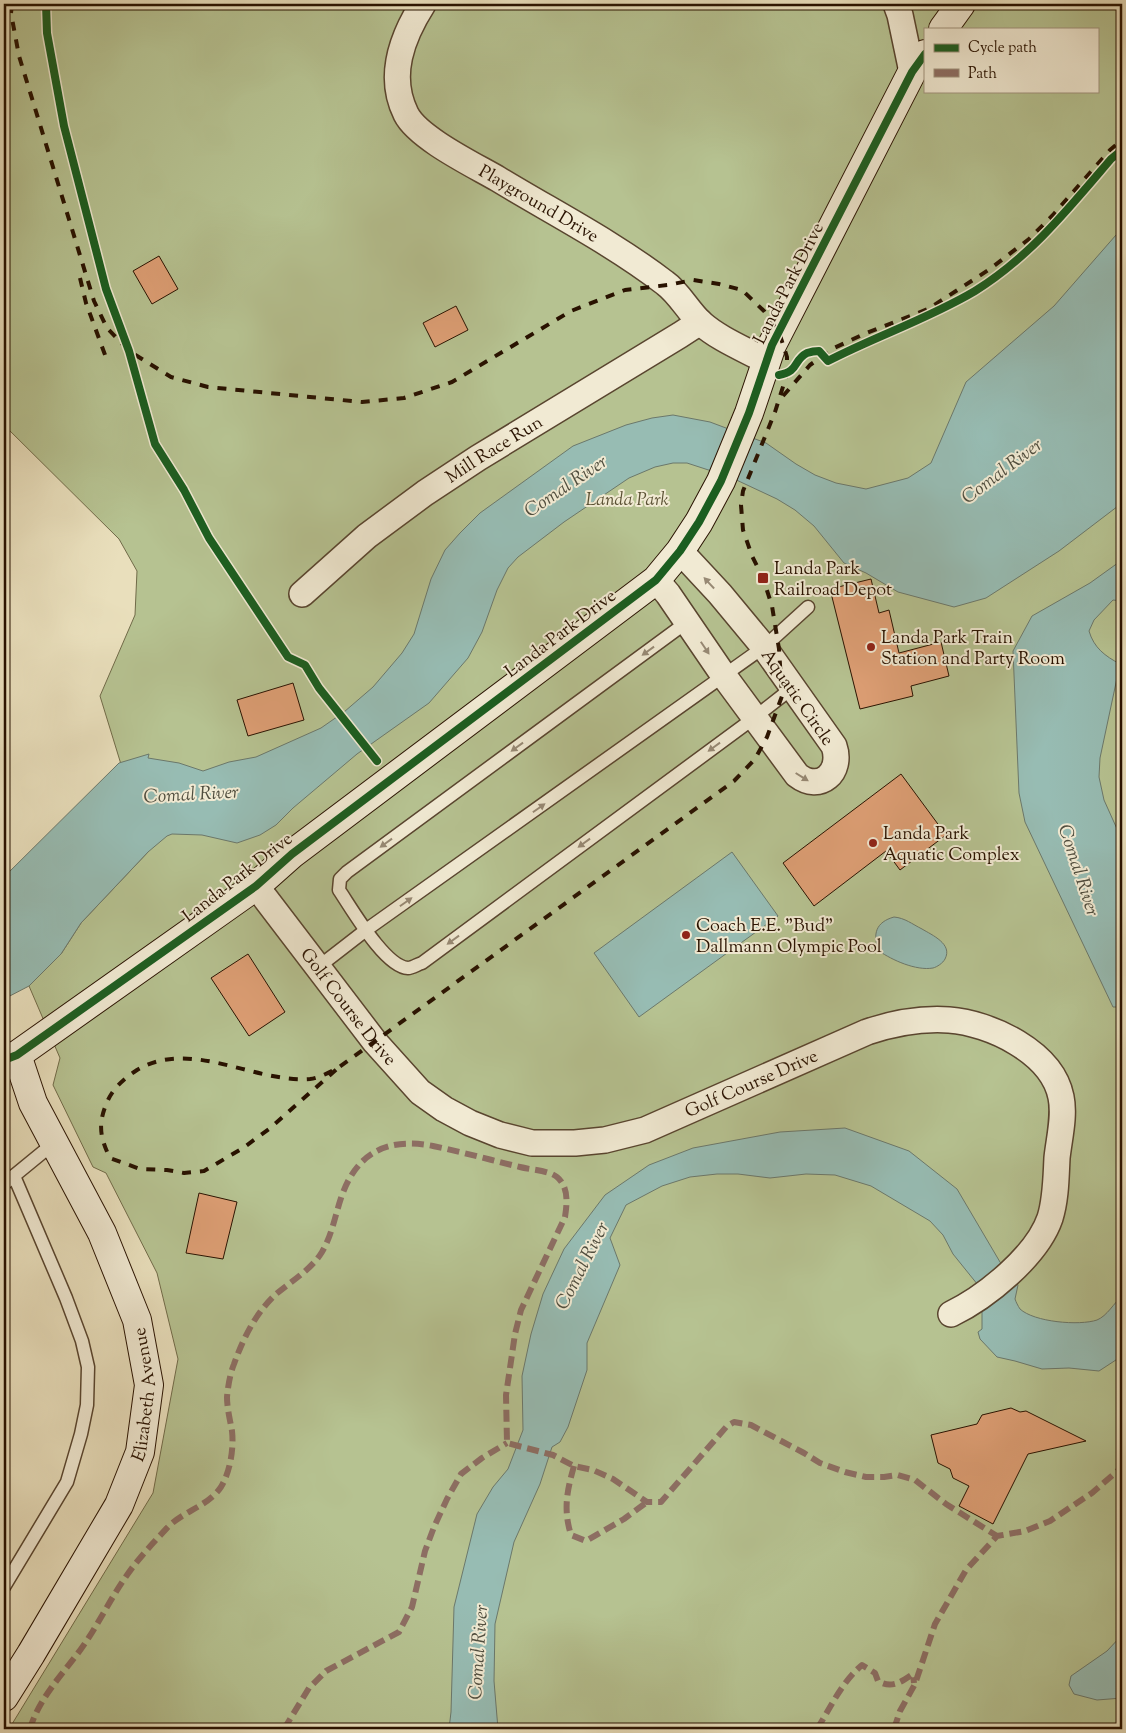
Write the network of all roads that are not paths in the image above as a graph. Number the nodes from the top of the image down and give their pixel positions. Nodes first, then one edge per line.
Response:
1 (423, 4) edge
2 (896, 4) edge
3 (961, 4) edge
4 (944, 28) edge
5 (918, 63) edge
6 (700, 322) junction
7 (766, 361) junction
8 (680, 551) junction
9 (656, 580) junction
10 (302, 594) dead end
11 (808, 607) dead end
12 (687, 622) junction
13 (764, 647) junction
14 (724, 676) junction
15 (792, 686) junction
16 (754, 718) junction
17 (256, 886) junction
18 (366, 930) junction
19 (317, 968) junction
20 (10, 1058) edge
21 (54, 1143) junction
22 (14, 1176) junction
23 (4, 1184) edge
24 (952, 1314) dead end
25 (4, 1588) edge
26 (4, 1697) edge

1 - 6 street, Playground Drive
2 - 5 street
3 - 4 street
5 - 7 street, Landa Park Drive
6 - 7 street, Playground Drive
6 - 10 street, Mill Race Run
7 - 8 street, Landa Park Drive
8 - 9 street, Landa Park Drive
13 -> 8 street, Aquatic Circle
9 - 12 street, Aquatic Circle
9 - 17 street, Landa Park Drive
11 - 13 lane
12 -> 14 street, Aquatic Circle
12 -> 18 lane
13 - 14 lane
13 - 15 street, Aquatic Circle
14 - 16 street, Aquatic Circle
18 -> 14 lane
15 - 16 lane
16 -> 15 street, Aquatic Circle
16 -> 18 lane
17 - 19 street, Golf Course Drive
17 - 20 street, Landa Park Drive
18 - 19 lane
19 - 24 street, Golf Course Drive
20 - 21 street, Elizabeth Avenue
21 - 22 lane
21 - 26 street, Elizabeth Avenue
22 - 23 lane
22 - 25 lane

